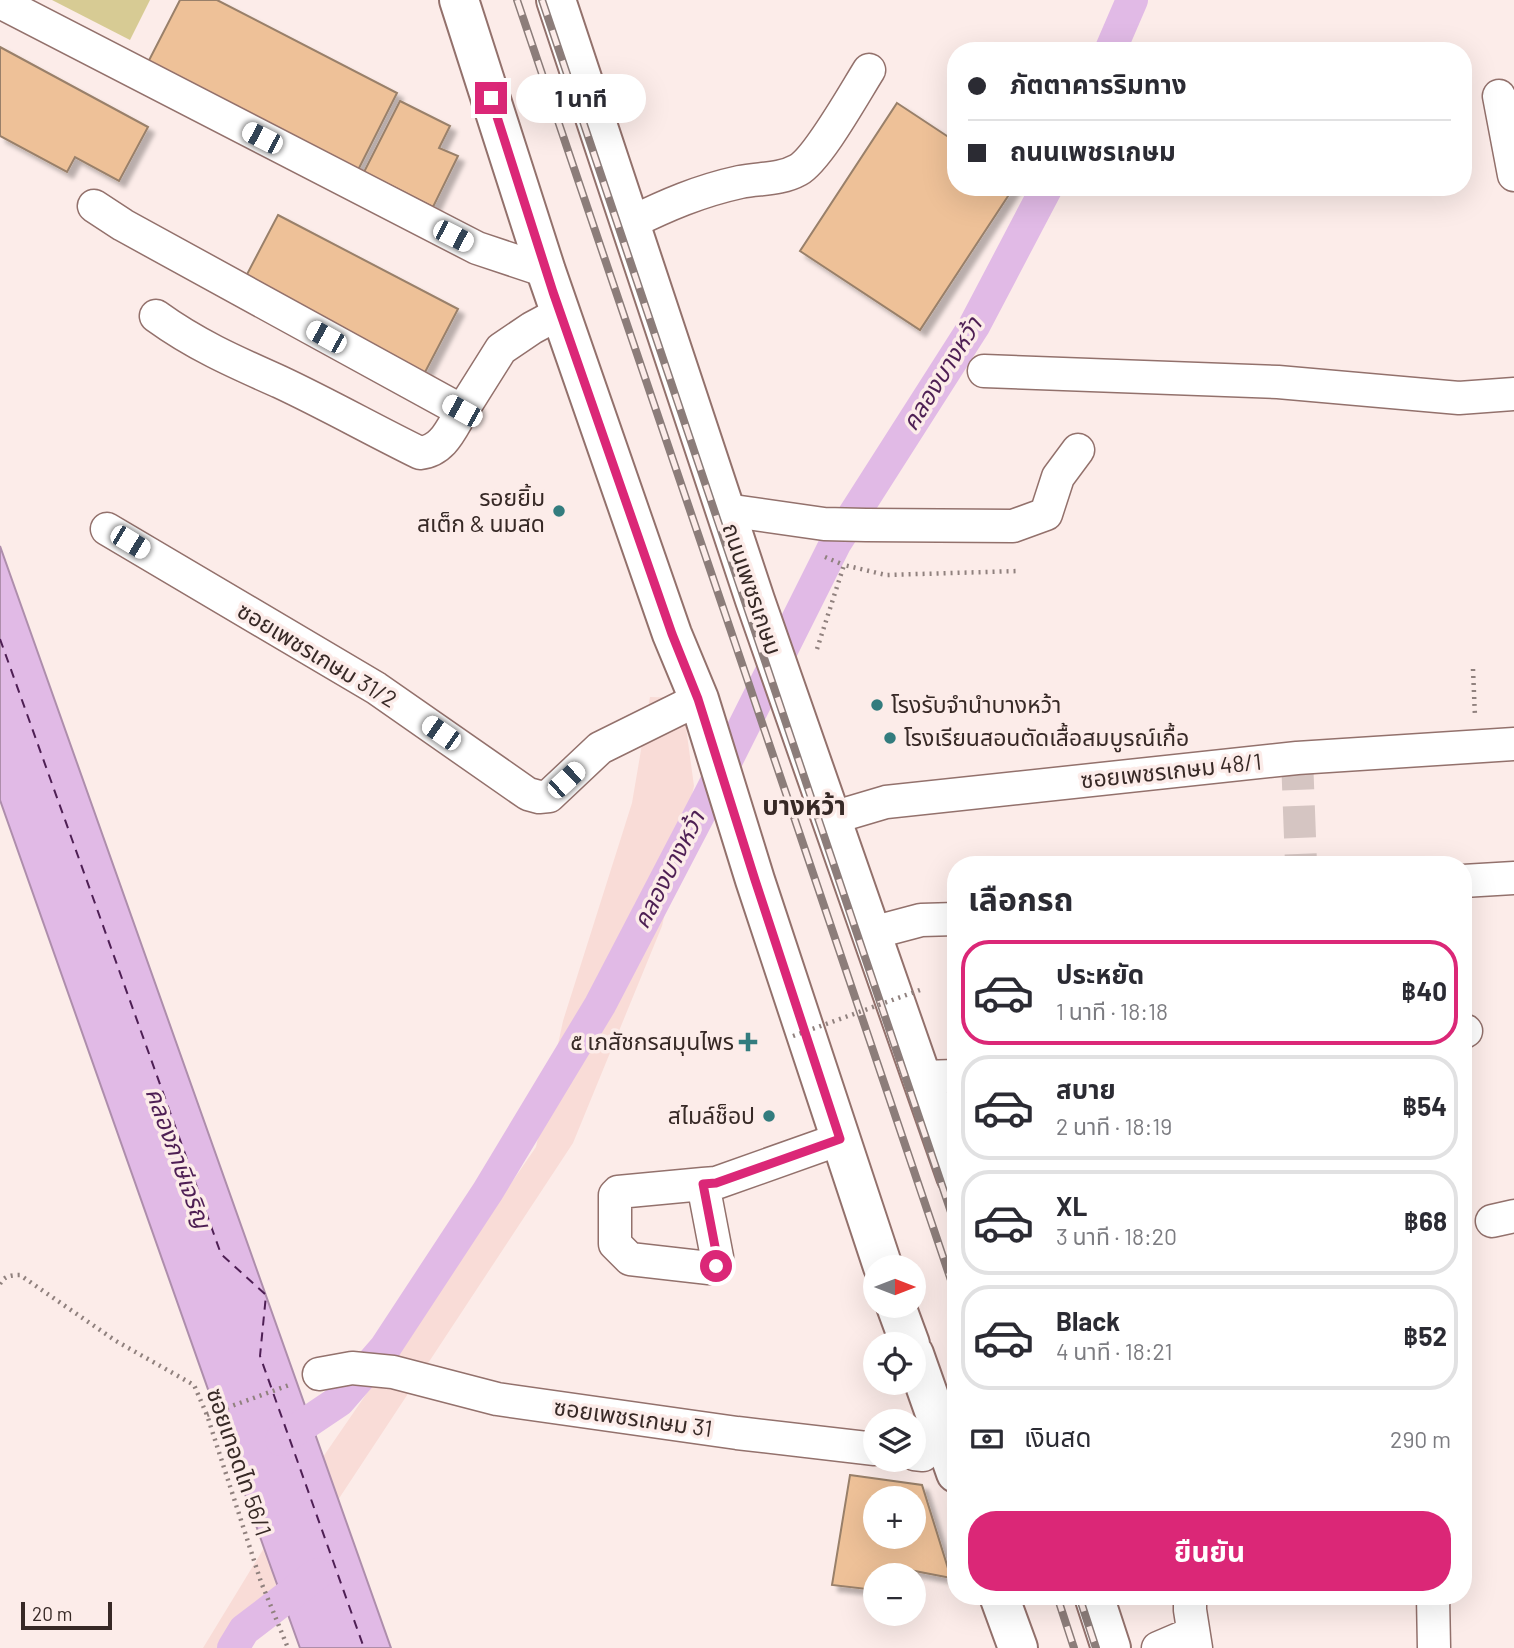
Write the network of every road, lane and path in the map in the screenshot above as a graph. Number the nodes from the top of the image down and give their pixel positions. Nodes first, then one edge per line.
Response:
1 (459, 0) edge
2 (555, 0) edge
3 (0, 2) edge
4 (869, 70) dead end
5 (1499, 96) dead end
6 (1514, 175) edge
7 (94, 206) dead end
8 (630, 223) junction
9 (546, 271) junction
10 (560, 313) junction
11 (156, 316) dead end
12 (984, 371) dead end
13 (1514, 394) edge
14 (462, 411) junction
15 (1079, 450) dead end
16 (726, 510) junction
17 (107, 529) dead end
18 (821, 539) junction
19 (844, 565) junction
20 (1019, 571) dead end
21 (817, 649) dead end
22 (1473, 669) dead end
23 (698, 699) junction
24 (1514, 744) edge
25 (1477, 748) junction
26 (832, 818) junction
27 (1514, 878) edge
28 (1472, 880) edge
29 (947, 919) edge
30 (872, 933) junction
31 (920, 990) dead end
32 (793, 1036) dead end
33 (938, 1077) edge
34 (947, 1126) edge
35 (840, 1139) junction
36 (703, 1184) dead end
37 (879, 1255) edge
38 (0, 1284) edge
39 (319, 1374) joint
40 (921, 1395) edge
41 (207, 1415) junction
42 (863, 1448) edge
43 (931, 1460) edge
44 (1002, 1605) edge
45 (1097, 1605) edge
46 (1191, 1605) edge
47 (1433, 1605) edge
48 (1195, 1641) edge
49 (288, 1648) edge
50 (1018, 1648) edge
51 (1111, 1648) edge
52 (1158, 1648) edge
53 (1434, 1648) edge

1 - 9 main road
2 - 8 main road, ถนนเพชรเกษม
3 - 9 street
4 - 8 street
5 - 6 street
7 - 14 street
8 - 16 main road, ถนนเพชรเกษม
9 - 10 main road
10 - 14 street
10 - 23 main road
11 - 14 street
12 - 13 street
15 - 18 street
16 - 18 street
16 - 26 main road, ถนนเพชรเกษม
17 - 23 street, ซอยเพชรเกษม 31/2
18 - 19 path
19 - 20 path
19 - 21 path
22 - 25 path
23 - 35 main road
24 - 25 street, ซอยเพชรเกษม 48/1
25 - 26 street, ซอยเพชรเกษม 48/1
26 - 30 main road, ถนนเพชรเกษม
27 - 28 street
29 - 30 street
30 - 33 main road, ถนนเพชรเกษม
31 - 32 path, bridge
33 - 34 main road, ถนนเพชรเกษม
35 - 36 street
35 - 37 main road
38 - 41 path, ซอยเทอดไท 56/1
39 - 41 path
39 - 42 street, ซอยเพชรเกษม 31
40 - 43 main road
41 - 49 path, ซอยเทอดไท 56/1
44 - 50 main road
45 - 51 main road
46 - 48 street
47 - 53 street
48 - 52 street

